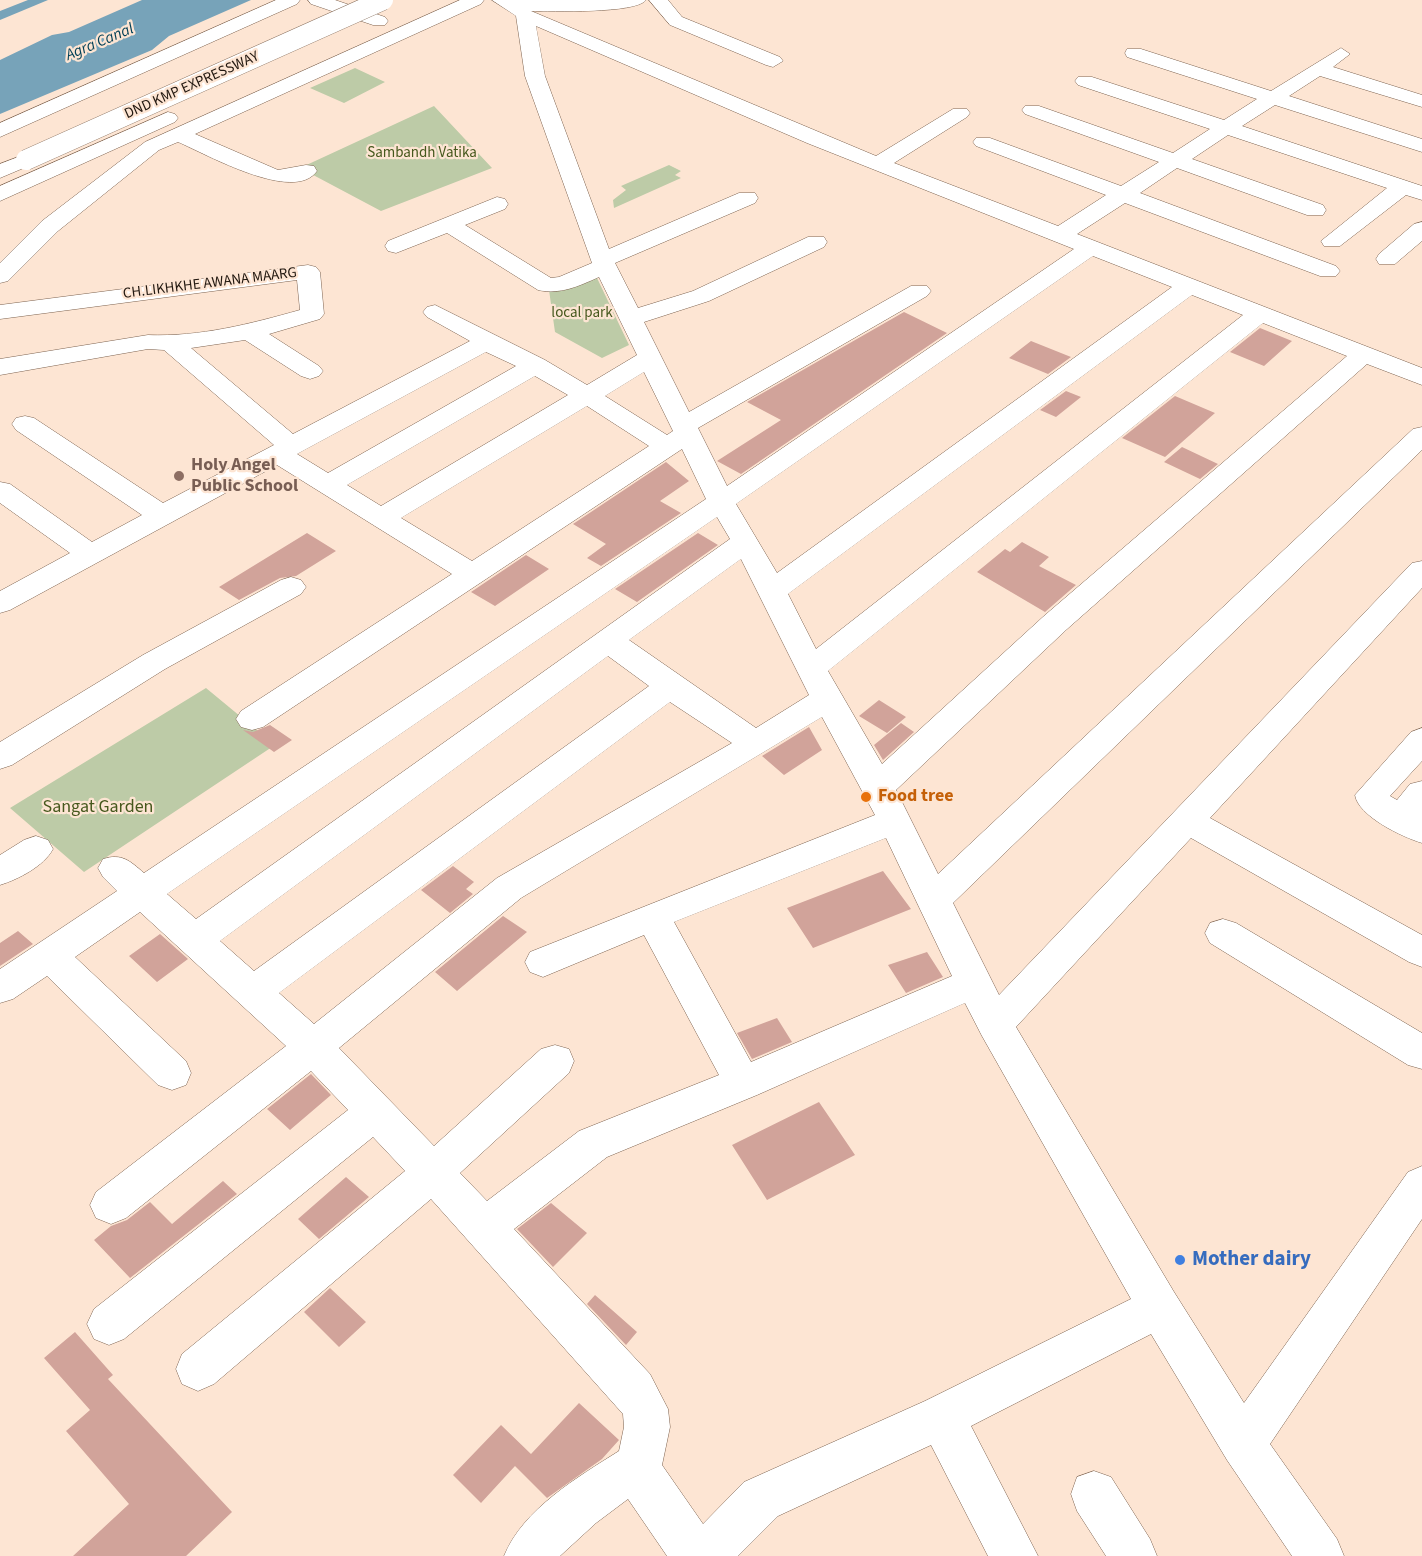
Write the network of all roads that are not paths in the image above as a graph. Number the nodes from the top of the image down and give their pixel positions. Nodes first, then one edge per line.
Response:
1 (291, 0) edge
2 (318, 0) edge
3 (346, 0) edge
4 (475, 0) edge
5 (637, 0) edge
6 (658, 0) edge
7 (390, 6) edge
8 (514, 7) edge
9 (379, 21) junction
10 (1134, 52) dead end
11 (1341, 54) dead end
12 (774, 61) dead end
13 (1318, 69) junction
14 (1276, 75) dead end
15 (1085, 81) dead end
16 (1297, 82) junction
17 (1273, 98) junction
18 (1422, 101) edge
19 (1365, 104) dead end
20 (1227, 106) dead end
21 (1032, 110) dead end
22 (960, 113) dead end
23 (1249, 113) junction
24 (1271, 120) dead end
25 (1226, 128) junction
26 (0, 131) edge
27 (177, 134) junction
28 (983, 142) dead end
29 (1422, 146) edge
30 (0, 152) edge
31 (1175, 161) junction
32 (878, 164) junction
33 (306, 171) dead end
34 (0, 172) edge
35 (1412, 190) edge
36 (0, 194) edge
37 (1123, 194) junction
38 (747, 198) dead end
39 (496, 204) dead end
40 (1314, 210) dead end
41 (448, 224) junction
42 (1422, 229) edge
43 (1058, 236) junction
44 (1332, 241) dead end
45 (816, 242) dead end
46 (396, 246) dead end
47 (1090, 248) junction
48 (1387, 259) dead end
49 (604, 263) junction
50 (1328, 271) dead end
51 (0, 276) edge
52 (1188, 287) junction
53 (919, 291) dead end
54 (0, 312) edge
55 (435, 312) dead end
56 (1259, 315) junction
57 (631, 318) junction
58 (249, 332) junction
59 (171, 343) junction
60 (494, 344) junction
61 (1363, 355) junction
62 (650, 358) junction
63 (536, 365) junction
64 (0, 367) edge
65 (310, 371) dead end
66 (1422, 377) edge
67 (588, 396) junction
68 (25, 424) dead end
69 (679, 435) junction
70 (1422, 435) edge
71 (283, 449) junction
72 (328, 485) junction
73 (0, 490) edge
74 (721, 502) junction
75 (162, 515) junction
76 (380, 518) junction
77 (746, 541) junction
78 (90, 554) junction
79 (1422, 570) edge
80 (472, 574) junction
81 (291, 587) dead end
82 (772, 591) junction
83 (4, 596) edge
84 (608, 640) junction
85 (812, 668) junction
86 (670, 686) junction
87 (827, 699) junction
88 (252, 719) dead end
89 (1422, 740) edge
90 (756, 744) junction
91 (0, 757) edge
92 (878, 787) junction
93 (1422, 794) edge
94 (894, 821) junction
95 (1188, 821) junction
96 (1412, 825) edge
97 (36, 849) dead end
98 (0, 872) edge
99 (129, 880) junction
100 (935, 899) junction
101 (652, 916) junction
102 (1223, 933) dead end
103 (195, 939) junction
104 (1422, 952) edge
105 (49, 955) junction
106 (543, 962) dead end
107 (973, 983) junction
108 (0, 988) edge
109 (254, 991) junction
110 (995, 1025) junction
111 (313, 1047) junction
112 (1422, 1053) edge
113 (555, 1061) dead end
114 (172, 1073) dead end
115 (743, 1083) junction
116 (374, 1113) junction
117 (433, 1172) junction
118 (1421, 1188) edge
119 (111, 1205) dead end
120 (485, 1227) junction
121 (1159, 1307) junction
122 (109, 1324) dead end
123 (198, 1370) dead end
124 (941, 1417) junction
125 (1244, 1444) junction
126 (639, 1465) junction
127 (1094, 1494) dead end
128 (528, 1556) edge
129 (696, 1556) edge
130 (705, 1556) edge
131 (1014, 1556) edge
132 (1134, 1556) edge
133 (1320, 1556) edge

1 - 26 main road
2 - 9 main road
3 - 30 main road, DND KMP EXPRESSWAY
4 - 27 main road
5 - 8 main road
6 - 12 main road
7 - 9 main road
7 - 34 main road, DND KMP EXPRESSWAY, bridge
8 - 32 main road
8 - 49 main road
9 - 36 main road
10 - 17 main road
11 - 13 main road
13 - 16 main road
13 - 18 main road
14 - 16 main road
15 - 25 main road
16 - 17 main road
16 - 19 main road
17 - 23 main road
17 - 29 main road
20 - 23 main road
21 - 31 main road
22 - 32 main road
23 - 24 main road
23 - 25 main road
25 - 31 main road
25 - 35 main road
27 - 33 main road
27 - 51 main road
28 - 37 main road
31 - 37 main road
31 - 40 main road
32 - 43 main road
35 - 44 main road
37 - 43 main road
37 - 50 main road
38 - 49 main road
39 - 41 main road
41 - 46 main road
41 - 49 main road
42 - 48 main road
43 - 47 main road
45 - 57 main road
47 - 52 main road
47 - 74 main road
49 - 57 main road
52 - 56 main road
52 - 82 main road
53 - 69 main road
54 - 58 main road, CH.LIKHKHE AWANA MAARG
55 - 60 main road
56 - 61 main road
56 - 85 main road
57 - 62 main road
58 - 59 main road, CH.LIKHKHE AWANA MAARG
58 - 65 main road
59 - 64 main road, CH.LIKHKHE AWANA MAARG
59 - 71 main road
60 - 63 main road
60 - 71 main road
61 - 66 main road
61 - 92 main road
62 - 67 main road
62 - 69 main road
63 - 67 main road
63 - 72 main road
67 - 69 main road
67 - 76 main road
68 - 75 main road
69 - 74 main road
69 - 80 main road
70 - 100 main road
71 - 72 main road
71 - 75 main road
72 - 76 main road
73 - 78 main road
74 - 77 main road
74 - 99 main road
75 - 78 main road
76 - 80 main road
77 - 82 main road
77 - 84 main road
78 - 83 main road
79 - 95 main road
80 - 88 main road
81 - 91 main road
82 - 85 main road
84 - 86 main road
84 - 103 main road
85 - 87 main road
86 - 90 main road
86 - 109 main road
87 - 90 main road
87 - 92 main road
89 - 96 main road
90 - 111 main road
92 - 94 main road
93 - 96 main road
94 - 100 main road
94 - 101 main road
95 - 104 main road
95 - 110 main road
97 - 98 main road
99 - 103 main road
99 - 105 main road
100 - 107 main road
101 - 106 main road
101 - 115 main road
102 - 112 main road
103 - 109 main road
105 - 108 main road
105 - 114 main road
107 - 110 main road
107 - 115 main road
109 - 111 main road
110 - 121 main road
111 - 116 main road
111 - 119 main road
113 - 117 main road
115 - 120 main road
116 - 117 main road
116 - 122 main road
117 - 120 main road
117 - 123 main road
118 - 125 main road
120 - 126 main road
121 - 124 main road
121 - 125 main road
124 - 130 main road
124 - 131 main road
125 - 133 main road
126 - 128 main road
126 - 129 main road
127 - 132 main road

